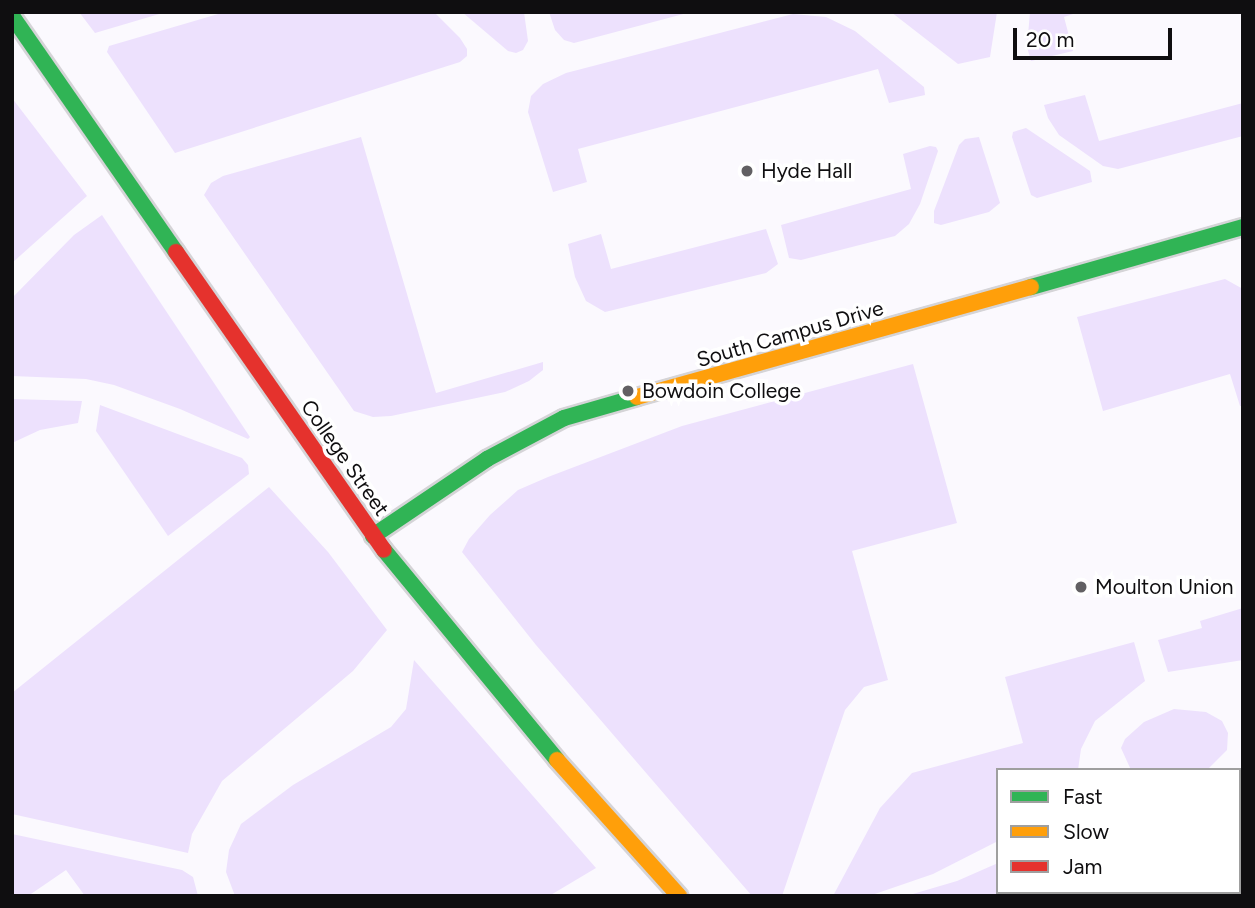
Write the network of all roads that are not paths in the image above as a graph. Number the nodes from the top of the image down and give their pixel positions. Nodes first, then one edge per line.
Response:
1 (12, 16) edge
2 (1243, 227) edge
3 (373, 536) junction
4 (679, 896) edge

1 - 3 street, College Street
2 - 3 street, South Campus Drive
3 - 4 street, College Street

